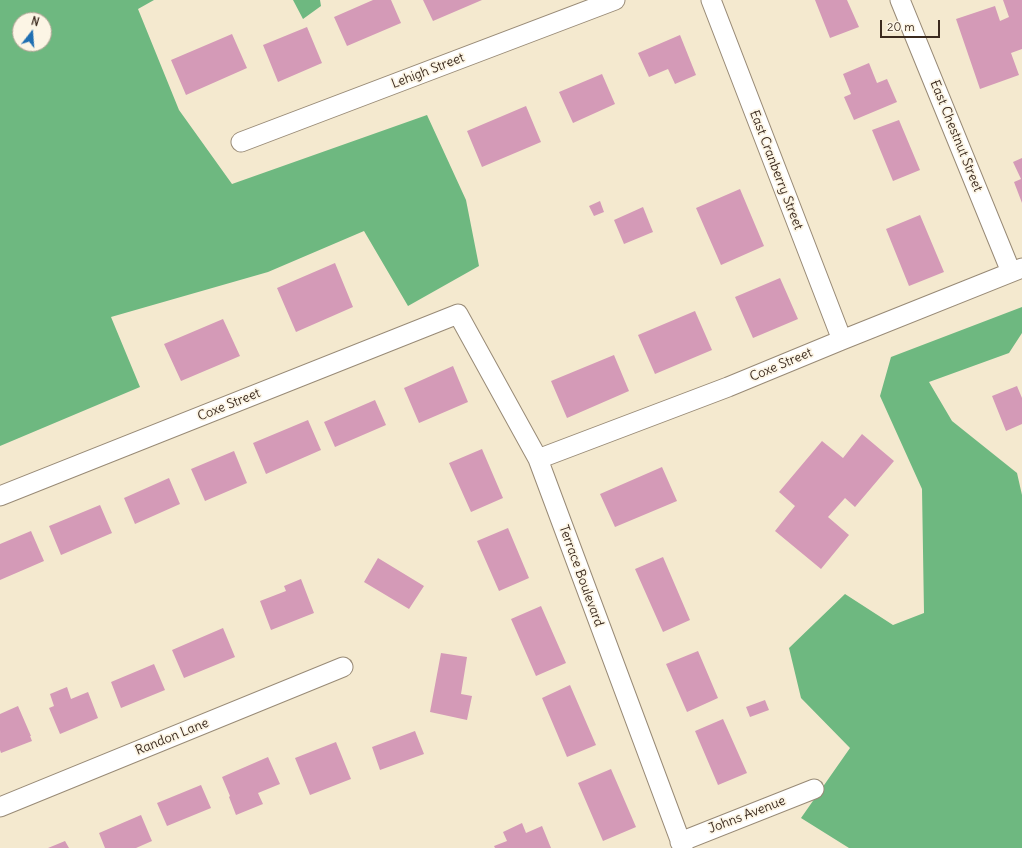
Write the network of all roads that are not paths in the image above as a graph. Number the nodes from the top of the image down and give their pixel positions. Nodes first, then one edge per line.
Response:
1 (615, 0) edge
2 (711, 0) edge
3 (900, 0) edge
4 (241, 142) dead end
5 (1017, 270) edge
6 (458, 314) joint
7 (842, 340) junction
8 (538, 459) junction
9 (0, 496) edge
10 (343, 667) dead end
11 (814, 789) dead end
12 (0, 807) edge
13 (682, 846) edge

1 - 4 street, Lehigh Street
2 - 7 street, East Cranberry Street
3 - 5 street, East Chestnut Street
5 - 7 street, Coxe Street
6 - 8 street, Terrace Boulevard
6 - 9 street, Coxe Street
7 - 8 street, Coxe Street
8 - 13 street, Terrace Boulevard
10 - 12 street, Randon Lane
11 - 13 street, Johns Avenue

